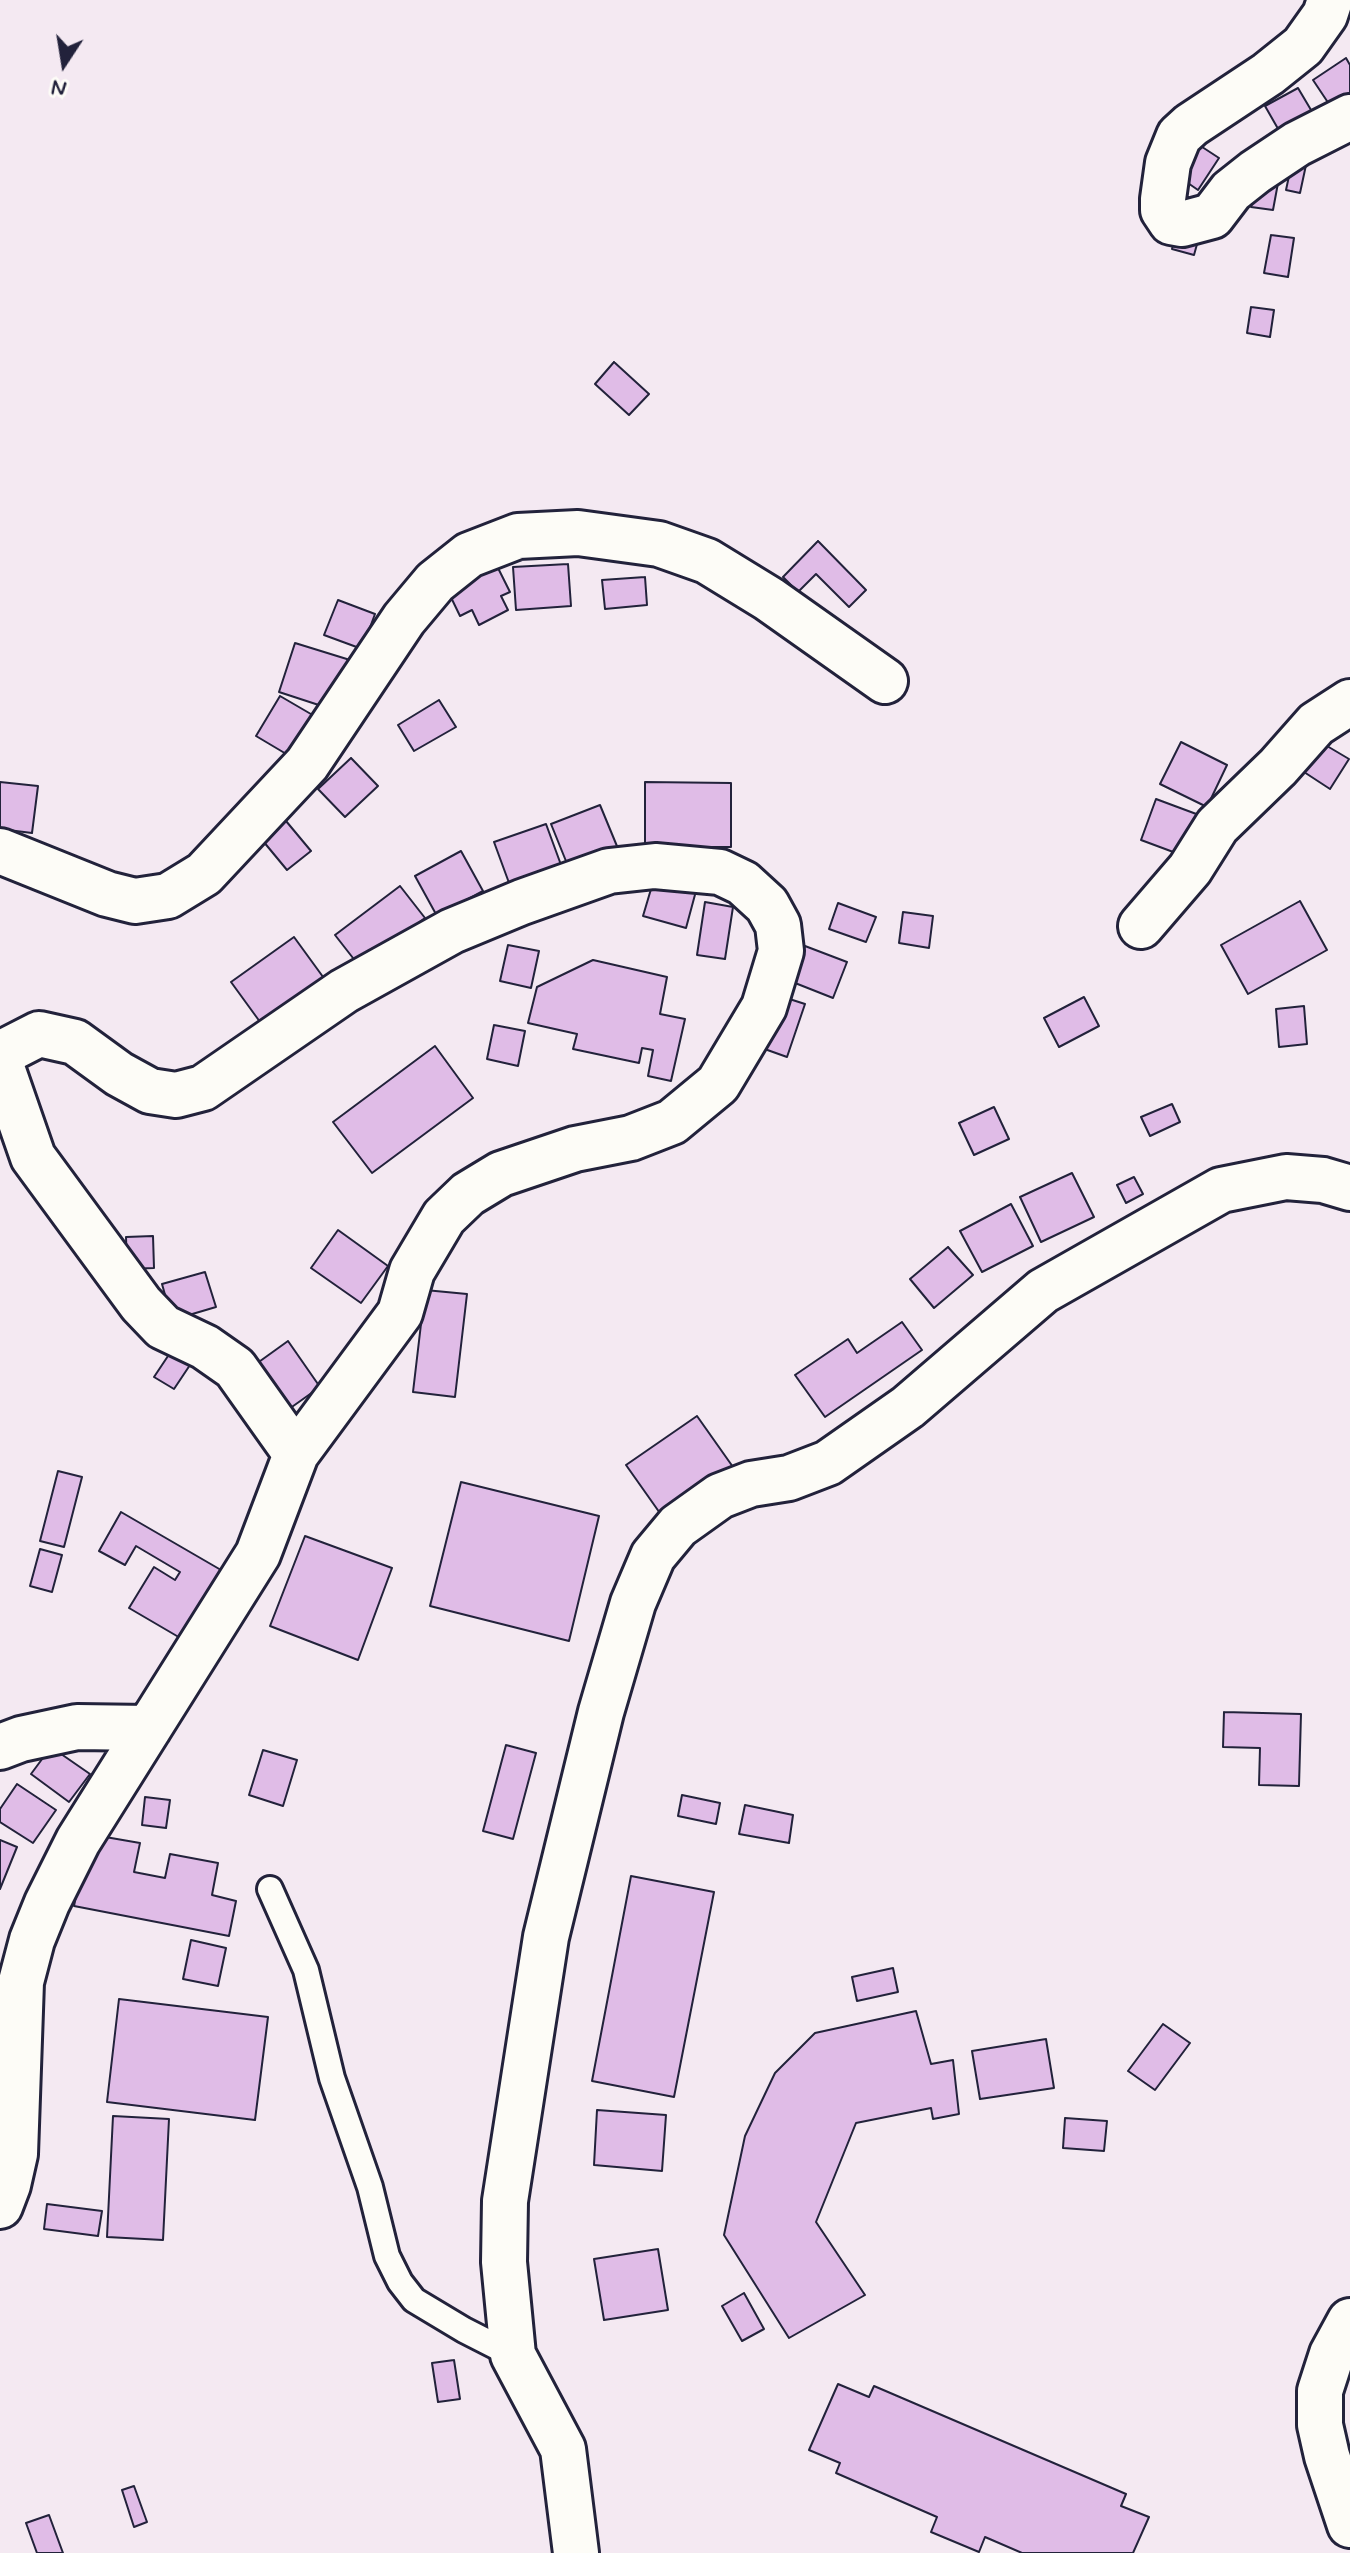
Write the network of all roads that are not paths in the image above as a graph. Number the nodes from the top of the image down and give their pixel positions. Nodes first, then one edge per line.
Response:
1 (1330, 0) edge
2 (1350, 117) edge
3 (885, 681) dead end
4 (1350, 702) edge
5 (0, 851) edge
6 (1141, 926) dead end
7 (8, 1044) edge
8 (1350, 1188) edge
9 (296, 1454) junction
10 (149, 1728) junction
11 (0, 1747) edge
12 (270, 1889) dead end
13 (0, 2206) edge
14 (1350, 2321) edge
15 (513, 2355) junction
16 (1350, 2525) edge
17 (576, 2553) edge

1 - 2 street
3 - 5 street
4 - 6 street
7 - 9 street
7 - 9 street
8 - 15 street
9 - 10 street
10 - 11 street
10 - 13 street
12 - 15 lane
14 - 16 street
15 - 17 street

